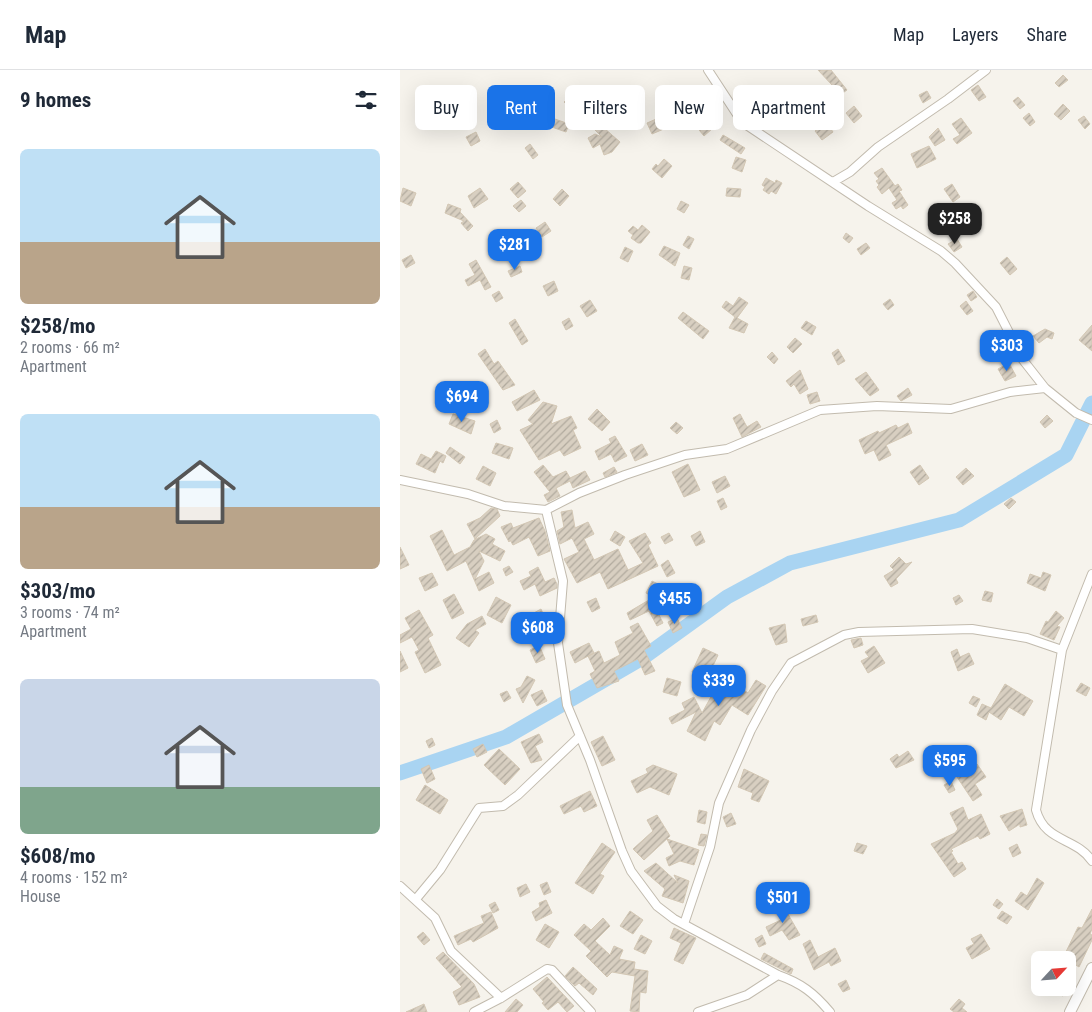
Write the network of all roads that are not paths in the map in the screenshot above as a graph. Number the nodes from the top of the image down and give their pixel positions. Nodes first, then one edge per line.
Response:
1 (708, 70) edge
2 (986, 70) edge
3 (833, 182) junction
4 (1045, 388) junction
5 (1092, 420) edge
6 (400, 480) edge
7 (546, 510) junction
8 (1092, 574) edge
9 (1062, 650) junction
10 (580, 736) junction
11 (1092, 861) edge
12 (400, 886) edge
13 (416, 899) junction
14 (684, 924) junction
15 (1092, 968) edge
16 (778, 975) junction
17 (501, 998) junction
18 (474, 1012) edge
19 (591, 1012) edge
20 (698, 1012) edge
21 (830, 1012) edge
22 (1070, 1012) edge

1 - 3 street
2 - 3 street
3 - 4 street
4 - 5 street
4 - 7 street
6 - 7 street
7 - 10 street
8 - 9 street
9 - 11 street
9 - 14 street
10 - 13 street
10 - 14 street
12 - 13 street
13 - 17 street
14 - 16 street
15 - 22 street
16 - 20 street
16 - 21 street
17 - 18 street
17 - 19 street

